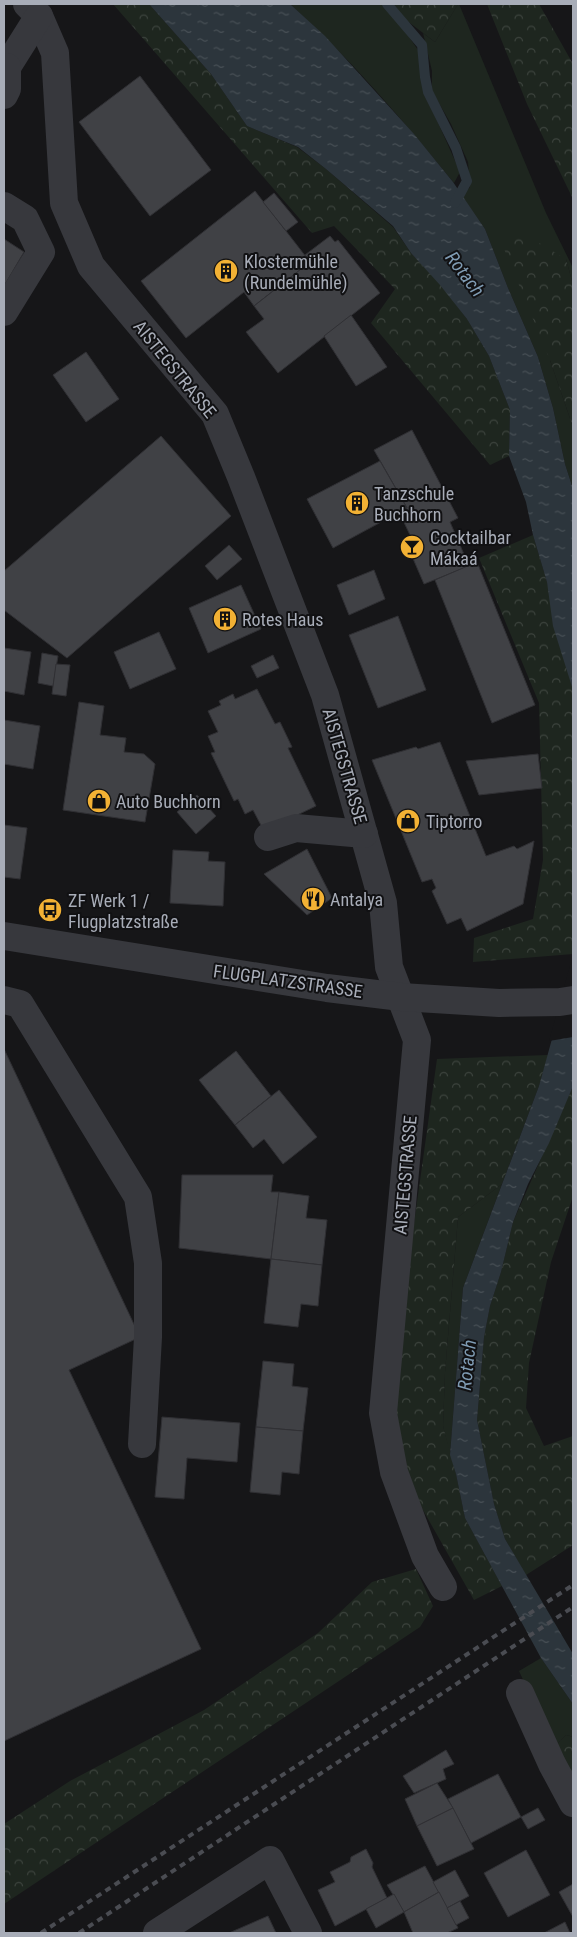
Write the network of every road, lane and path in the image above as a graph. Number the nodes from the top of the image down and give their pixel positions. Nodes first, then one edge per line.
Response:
1 (33, 10) edge
2 (6, 68) edge
3 (4, 95) edge
4 (4, 206) edge
5 (4, 312) edge
6 (364, 834) junction
7 (268, 838) dead end
8 (4, 936) edge
9 (401, 997) junction
10 (4, 1000) edge
11 (573, 1000) edge
12 (142, 1444) dead end
13 (443, 1587) dead end
14 (520, 1693) dead end
15 (573, 1803) edge
16 (157, 1933) edge
17 (308, 1933) edge

1 - 2 street
1 - 6 street, AISTEGSTRASSE
2 - 3 street
4 - 5 street
6 - 7 street
6 - 9 street, AISTEGSTRASSE
8 - 9 street, FLUGPLATZSTRASSE
9 - 11 street, FLUGPLATZSTRASSE
9 - 13 street, AISTEGSTRASSE
10 - 12 street
14 - 15 street
16 - 17 street

